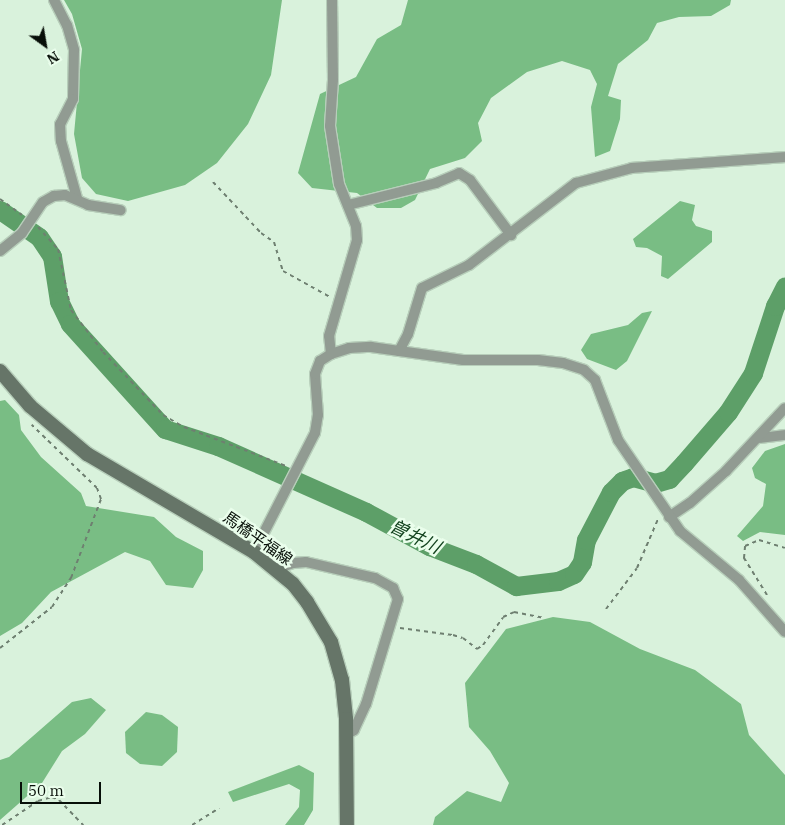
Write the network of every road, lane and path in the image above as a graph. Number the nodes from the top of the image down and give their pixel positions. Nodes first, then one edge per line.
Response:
1 (54, 0) edge
2 (332, 0) edge
3 (785, 157) edge
4 (212, 182) dead end
5 (76, 198) junction
6 (0, 199) edge
7 (348, 205) junction
8 (121, 210) dead end
9 (29, 222) junction
10 (511, 235) junction
11 (0, 251) edge
12 (338, 302) junction
13 (399, 350) junction
14 (331, 354) junction
15 (0, 371) edge
16 (30, 406) junction
17 (785, 408) edge
18 (785, 435) edge
19 (760, 438) junction
20 (296, 473) junction
21 (667, 514) junction
22 (785, 548) edge
23 (254, 552) junction
24 (276, 569) junction
25 (764, 606) junction
26 (606, 609) dead end
27 (544, 618) dead end
28 (391, 627) junction
29 (785, 632) edge
30 (0, 648) edge
31 (346, 735) junction
32 (219, 808) dead end
33 (2, 825) edge
34 (83, 825) edge
35 (192, 825) edge
36 (347, 825) edge

1 - 5 street
2 - 7 street
3 - 10 street
4 - 12 path
5 - 8 street
5 - 9 street
6 - 9 path
7 - 10 street
7 - 12 street
9 - 11 street
9 - 20 path
10 - 13 street
12 - 14 street
13 - 14 street
13 - 21 street
14 - 20 street
15 - 16 main road, 馬橋平福線
16 - 23 main road, 馬橋平福線
16 - 30 path
17 - 19 street
18 - 19 street
19 - 21 street
20 - 23 street
21 - 25 street
21 - 26 path
22 - 25 path
23 - 24 main road, 馬橋平福線
24 - 28 street
24 - 31 main road, 馬橋平福線
25 - 29 street
27 - 28 path
28 - 31 street
31 - 36 main road, 馬橋平福線
32 - 35 path
33 - 34 path

